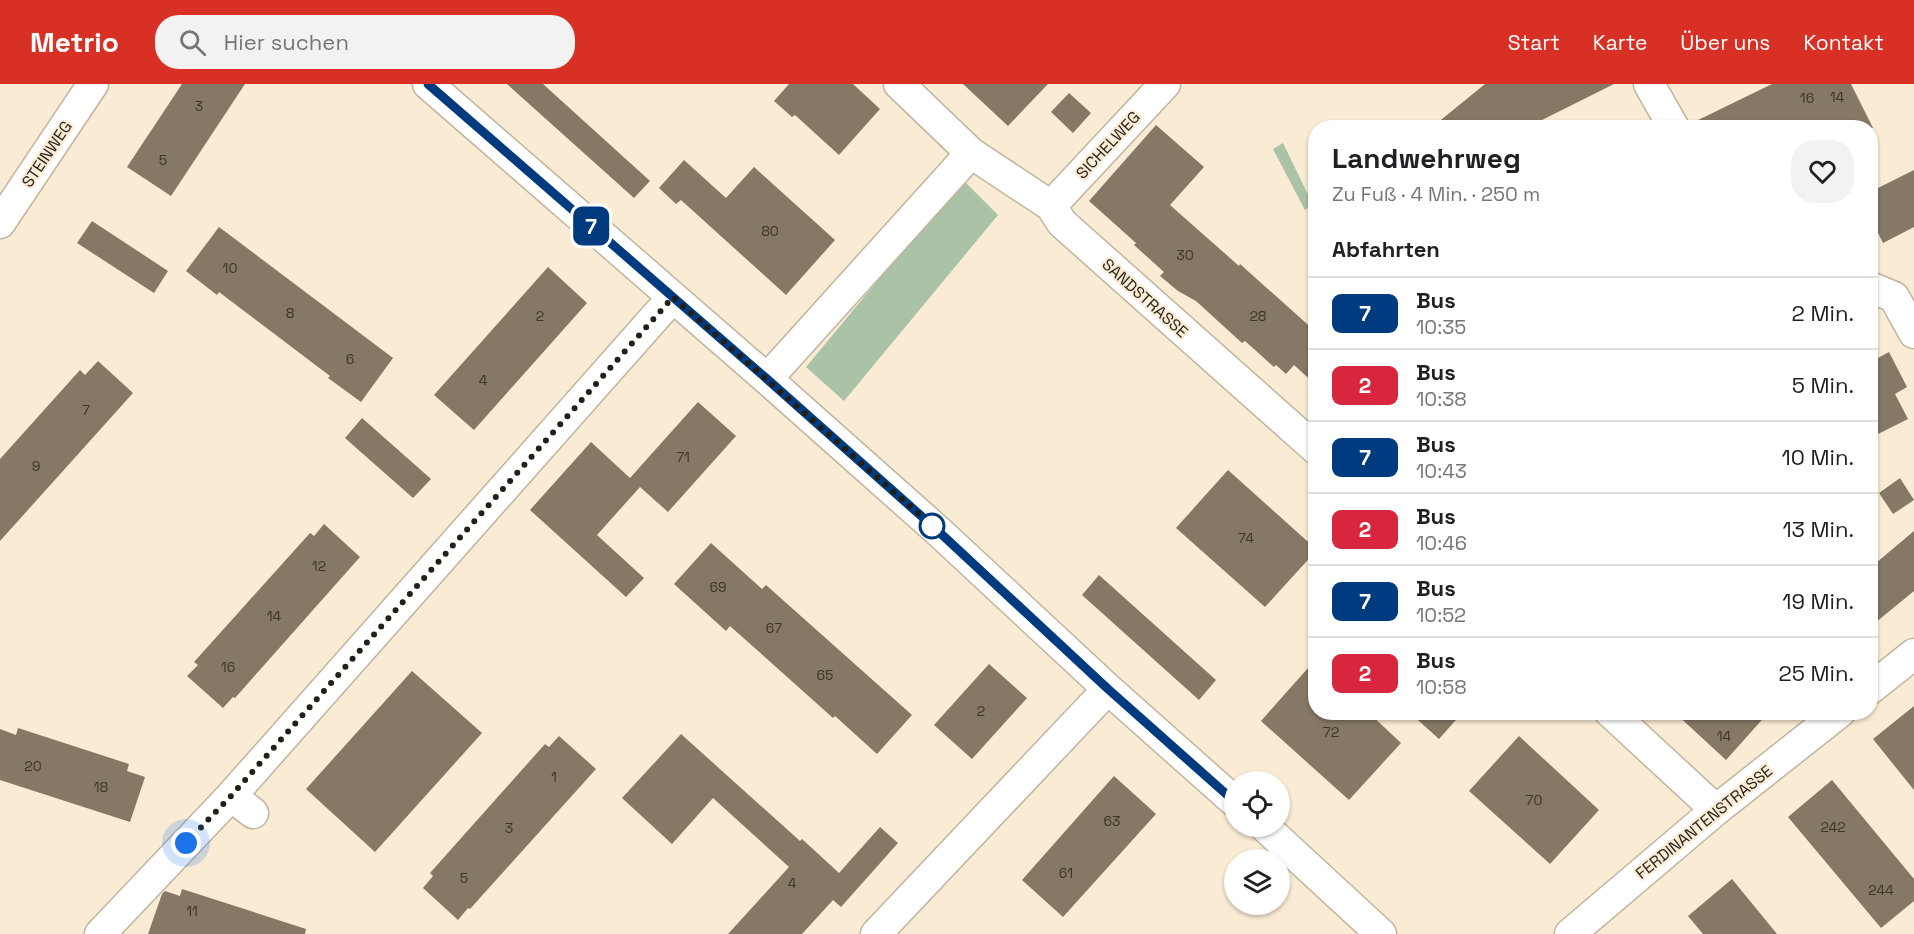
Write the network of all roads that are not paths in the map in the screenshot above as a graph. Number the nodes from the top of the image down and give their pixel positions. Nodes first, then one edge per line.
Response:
1 (93, 84) edge
2 (428, 84) edge
3 (899, 84) edge
4 (1164, 84) edge
5 (1649, 84) edge
6 (1669, 120) edge
7 (971, 153) junction
8 (1051, 206) junction
9 (0, 223) edge
10 (1878, 290) edge
11 (673, 297) junction
12 (1914, 333) edge
13 (767, 379) junction
14 (1308, 442) edge
15 (1914, 654) edge
16 (1878, 682) edge
17 (1108, 689) junction
18 (1620, 720) edge
19 (1830, 720) edge
20 (1224, 792) edge
21 (1716, 810) junction
22 (1276, 837) edge
23 (100, 934) edge
24 (876, 934) edge
25 (1381, 934) edge
26 (1570, 934) edge

1 - 9 street, STEINWEG
2 - 11 street
3 - 7 street, SANDSTRASSE
4 - 8 street, SICHELWEG
5 - 6 street
7 - 8 street, SANDSTRASSE
7 - 13 street
8 - 14 street, SANDSTRASSE
10 - 12 street
11 - 13 street
11 - 23 street
13 - 17 street
15 - 16 street
17 - 20 street
17 - 24 street
18 - 21 street
19 - 21 street, FERDINANTENSTRASSE
21 - 26 street, FERDINANTENSTRASSE
22 - 25 street

